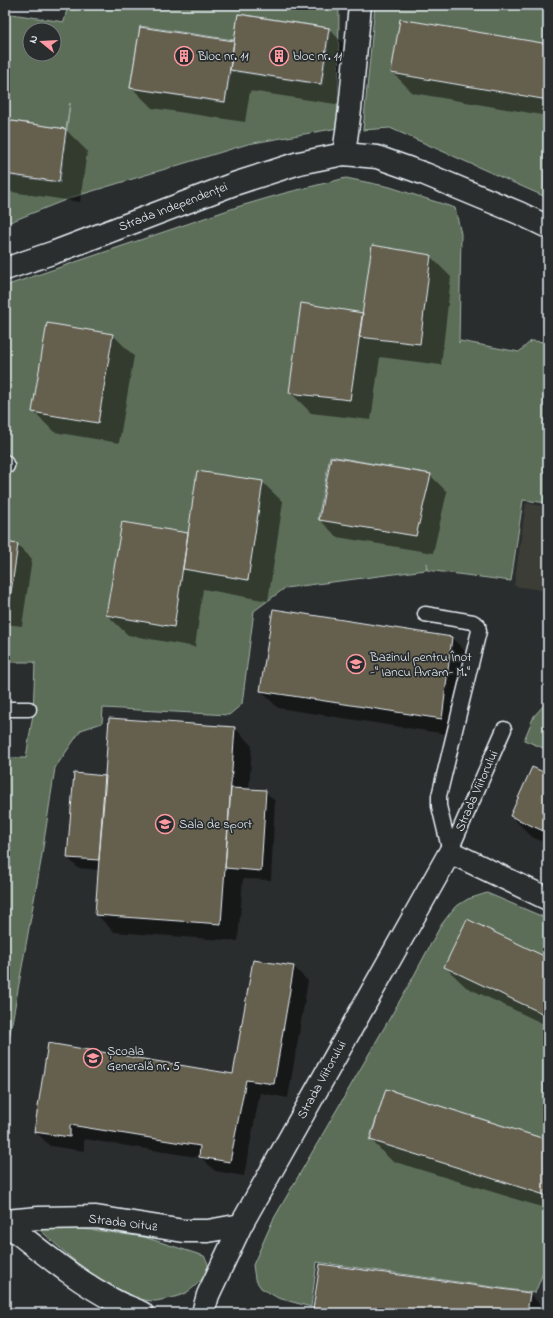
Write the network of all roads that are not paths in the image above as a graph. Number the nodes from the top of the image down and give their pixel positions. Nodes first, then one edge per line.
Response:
1 (360, 5) edge
2 (344, 154) junction
3 (548, 227) edge
4 (5, 269) edge
5 (425, 614) dead end
6 (5, 709) edge
7 (29, 709) dead end
8 (504, 729) dead end
9 (450, 852) junction
10 (548, 899) edge
11 (5, 1222) edge
12 (241, 1225) junction
13 (142, 1313) edge
14 (203, 1313) edge

1 - 2 street
2 - 3 street, Strada Independenței
2 - 4 street, Strada Independenței
5 - 9 lane
6 - 7 lane
8 - 9 lane, Strada Viitorului
9 - 10 street
9 - 12 street, Strada Viitorului
11 - 12 street, Strada Oituz
11 - 13 street, Strada Oituz
12 - 14 street, Strada Viitorului

